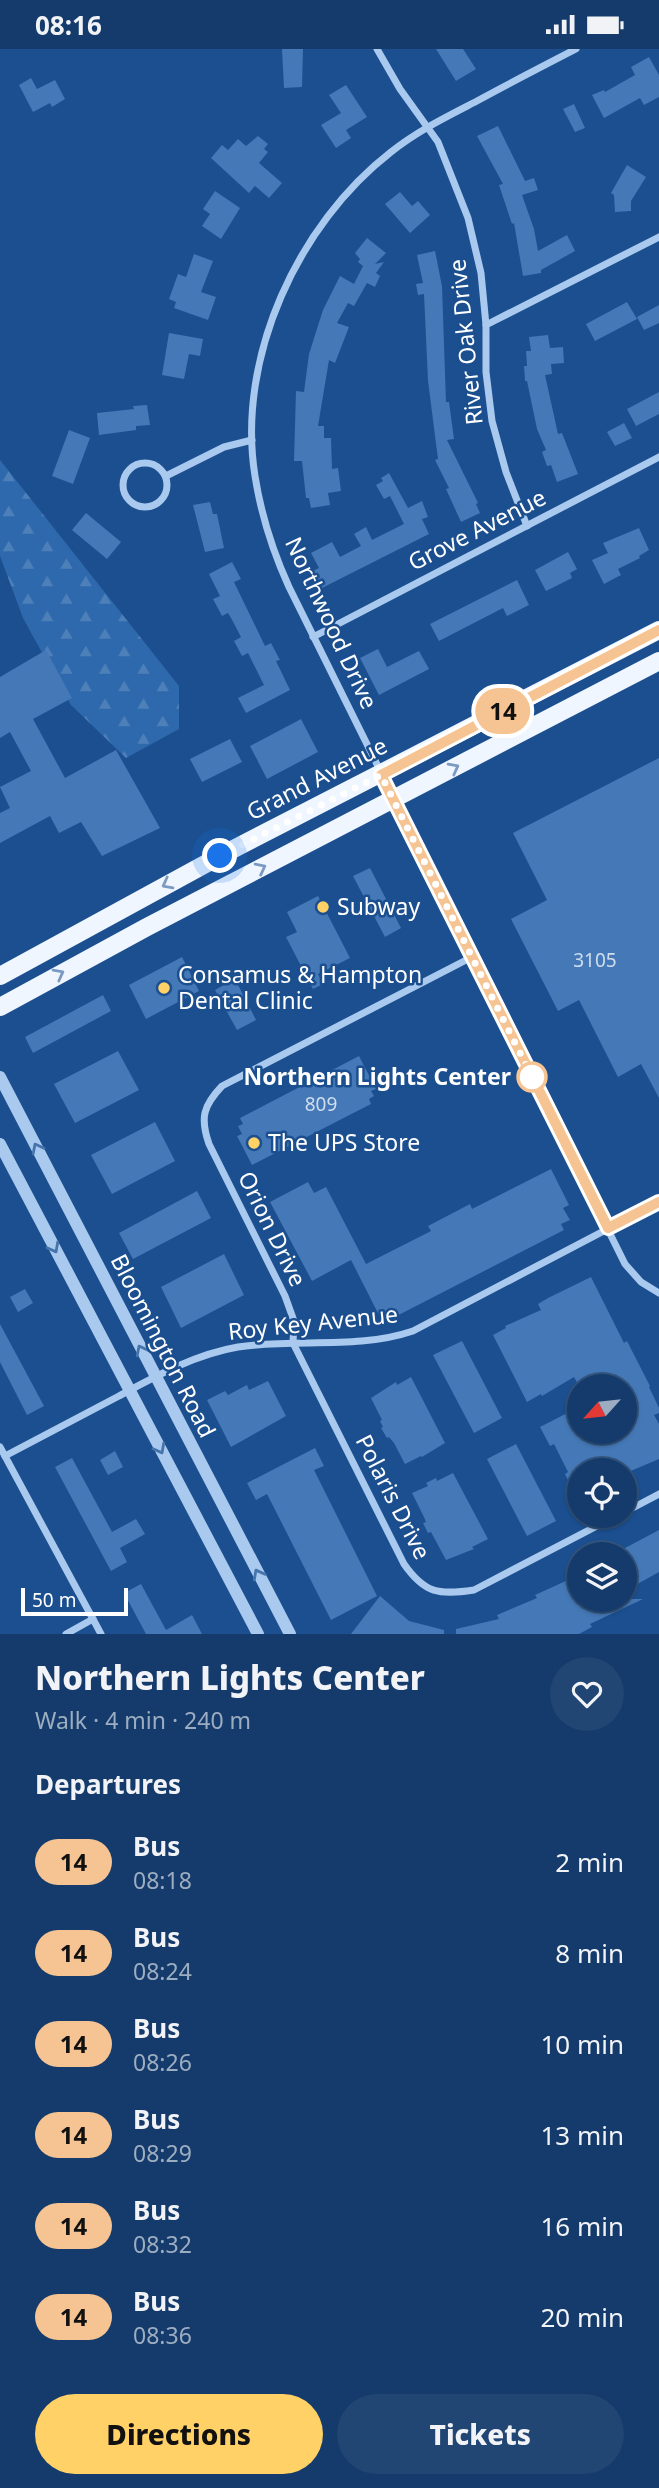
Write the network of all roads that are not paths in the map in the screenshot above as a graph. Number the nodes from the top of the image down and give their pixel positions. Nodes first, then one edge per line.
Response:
1 (377, 49) edge
2 (576, 49) edge
3 (428, 127) junction
4 (659, 237) edge
5 (486, 325) junction
6 (252, 440) junction
7 (659, 457) edge
8 (166, 475) junction
9 (527, 526) junction
10 (659, 630) edge
11 (313, 637) junction
12 (659, 661) edge
13 (381, 775) junction
14 (393, 800) junction
15 (472, 957) junction
16 (0, 976) edge
17 (0, 1007) edge
18 (0, 1077) edge
19 (0, 1144) edge
20 (659, 1202) edge
21 (608, 1228) junction
22 (659, 1293) edge
23 (293, 1343) junction
24 (155, 1377) junction
25 (130, 1391) junction
26 (0, 1447) edge
27 (5, 1456) junction
28 (659, 1494) edge
29 (637, 1506) edge
30 (593, 1528) edge
31 (93, 1619) junction
32 (66, 1634) edge
33 (101, 1634) edge
34 (258, 1634) edge
35 (290, 1634) edge

1 - 3 street, River Oak Drive
2 - 3 street, Northwood Drive
3 - 5 street, River Oak Drive
3 - 6 street, Northwood Drive
4 - 5 street
5 - 9 street, River Oak Drive
6 - 8 street
6 - 11 street, Northwood Drive
7 - 9 street, Grove Avenue
8 - 8 street
9 - 11 street, Grove Avenue
10 - 13 main road, Grand Avenue
11 - 13 street, Northwood Drive
14 -> 12 main road
13 - 14 street, Northwood Drive
13 -> 16 main road, Grand Avenue
14 - 15 street, Northwood Drive
17 -> 14 main road
15 - 21 street, Northwood Drive
15 - 23 street, Orion Drive
24 -> 18 street, Bloomington Road
19 -> 25 street
20 - 21 street, Roy Key Avenue
21 - 22 street, Northwood Drive
21 - 23 street, Roy Key Avenue
23 - 24 street, Roy Key Avenue
23 - 30 street, Polaris Drive
24 - 25 street, Roy Key Avenue
35 -> 24 street, Bloomington Road
25 - 27 street, Roy Key Avenue
25 -> 34 street
26 - 27 street
27 - 31 street
28 - 29 street
31 - 32 street
31 - 33 street

